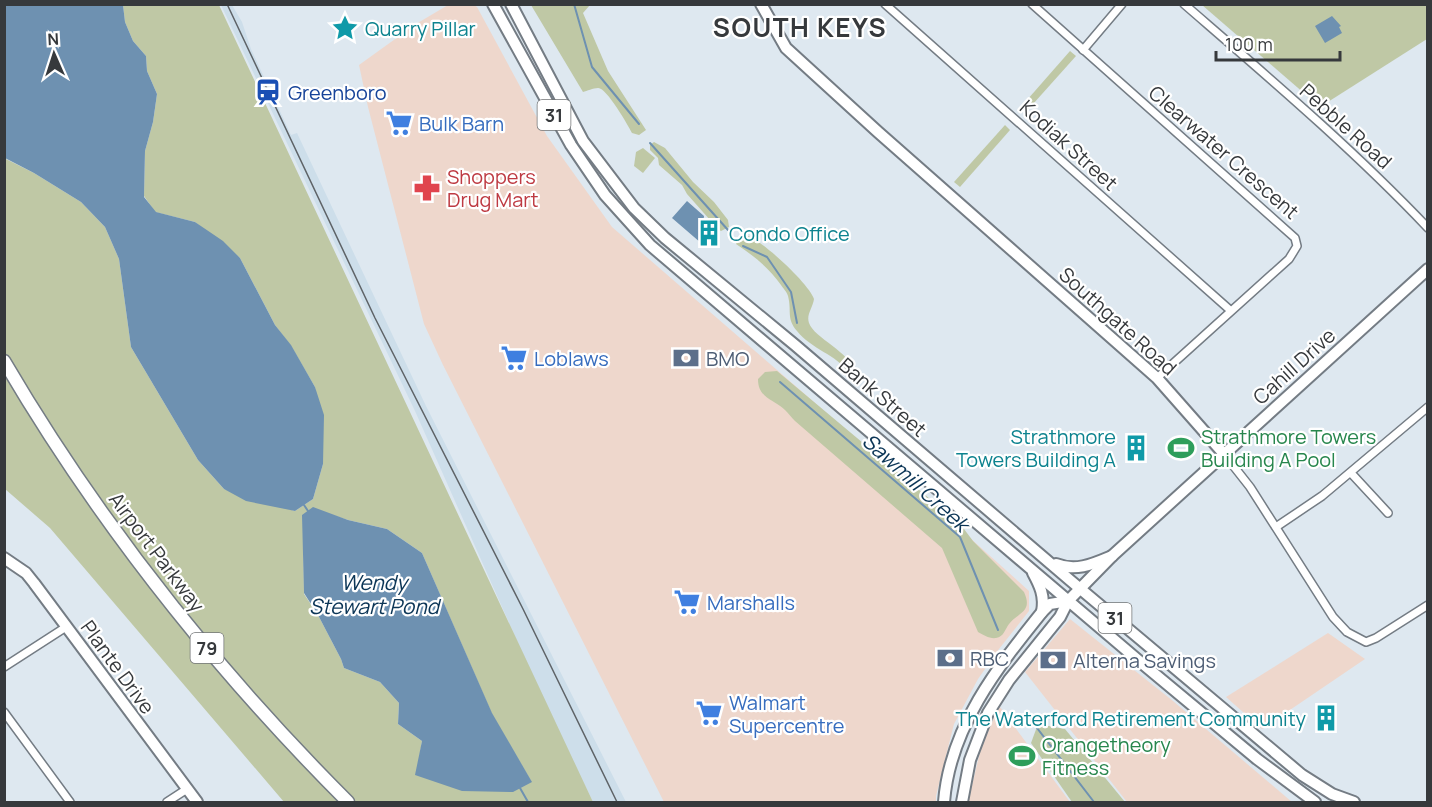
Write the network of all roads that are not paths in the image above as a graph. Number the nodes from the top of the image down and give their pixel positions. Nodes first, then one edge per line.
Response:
1 (512, 4) edge
2 (761, 4) edge
3 (885, 4) edge
4 (1032, 4) edge
5 (1122, 4) edge
6 (1184, 4) edge
7 (493, 6) edge
8 (1083, 50) junction
9 (1428, 228) edge
10 (1428, 269) edge
11 (1230, 310) junction
12 (779, 333) junction
13 (769, 344) junction
14 (4, 361) edge
15 (1157, 378) junction
16 (1428, 407) edge
17 (1224, 454) junction
18 (1351, 473) junction
19 (1388, 513) dead end
20 (1276, 527) junction
21 (1112, 556) junction
22 (4, 558) edge
23 (1047, 561) junction
24 (1029, 567) junction
25 (1080, 589) junction
26 (1068, 601) junction
27 (1428, 605) edge
28 (1042, 612) junction
29 (66, 627) junction
30 (1151, 648) junction
31 (1010, 653) junction
32 (1138, 660) junction
33 (1023, 662) junction
34 (4, 667) edge
35 (4, 712) edge
36 (1247, 729) junction
37 (285, 737) junction
38 (1236, 741) junction
39 (187, 789) junction
40 (1329, 798) edge
41 (70, 802) edge
42 (167, 802) edge
43 (197, 802) edge
44 (348, 802) edge
45 (358, 802) edge
46 (944, 802) edge
47 (962, 802) edge
48 (1315, 802) edge
49 (1354, 802) edge

1 - 12 main road, Bank Street / 31
2 - 15 main road, Southgate Road
3 - 11 street, Kodiak Street
4 - 8 street, Clearwater Crescent
5 - 8 street
6 - 9 street, Pebble Road
7 - 13 main road, Bank Street / 31
8 - 11 street, Clearwater Crescent
10 - 17 main road, Cahill Drive
11 - 15 street, Clearwater Crescent
12 - 13 main road
12 - 23 main road, Bank Street / 31
13 - 24 main road, Bank Street / 31
14 - 37 highway, Airport Parkway / 79
15 - 17 main road, Southgate Road
16 - 18 street
17 - 20 street, Southgate Road
17 - 21 main road, Cahill Drive
18 - 19 street
18 - 20 street
20 - 27 street, Southgate Road
21 - 23 main road
21 - 25 main road, Cahill Drive
22 - 29 main road, Plante Drive
23 - 25 main road, Bank Street / 31
24 - 26 main road, Bank Street / 31
24 - 28 main road
25 - 26 main road, Cahill Drive
25 - 30 main road, Bank Street / 31
26 - 28 main road
26 - 32 main road, Bank Street / 31
26 - 33 main road
28 - 31 main road
29 - 34 street
29 - 39 main road, Plante Drive
30 - 32 main road
30 - 36 main road, Bank Street / 31
31 - 33 main road
31 - 46 main road
32 - 38 main road, Bank Street / 31
33 - 47 main road
35 - 41 street
36 - 38 main road
36 - 40 main road, Bank Street / 31
37 - 44 highway, Airport Parkway / 79
37 - 45 highway
38 - 48 main road, Bank Street / 31
39 - 42 street
39 - 43 main road, Plante Drive
40 - 49 main road, Bank Street / 31

